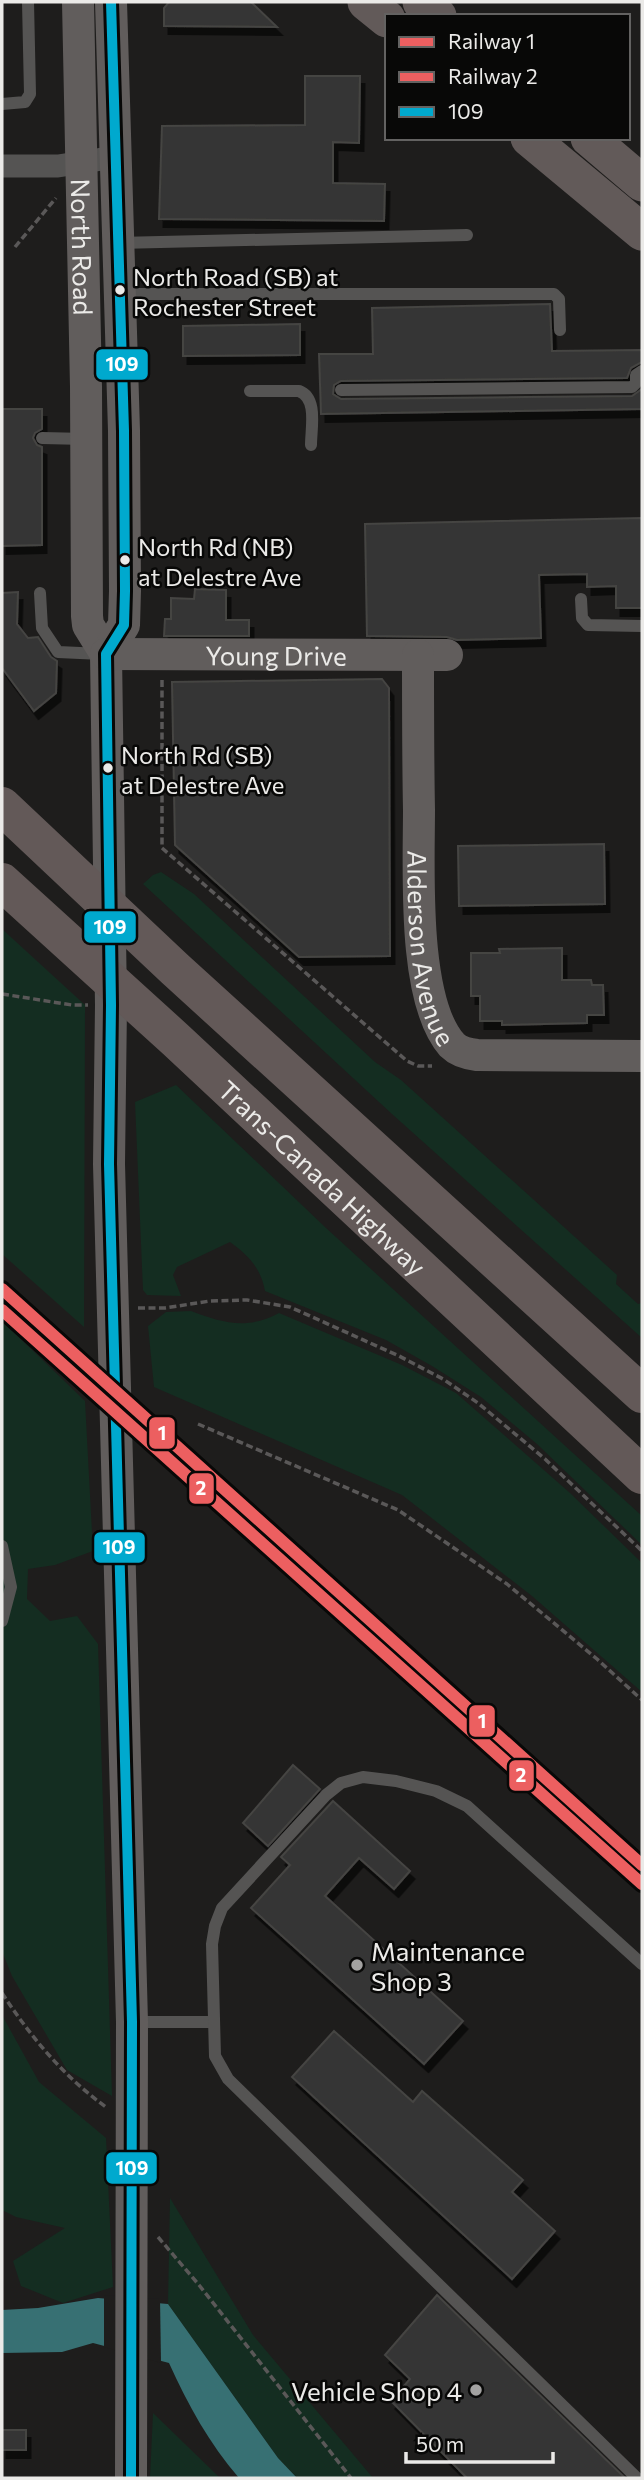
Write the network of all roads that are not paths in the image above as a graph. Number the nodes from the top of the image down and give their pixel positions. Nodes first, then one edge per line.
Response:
1 (28, 2) edge
2 (78, 2) edge
3 (111, 2) edge
4 (366, 2) edge
5 (421, 2) edge
6 (436, 14) edge
7 (385, 17) edge
8 (2, 104) edge
9 (531, 140) edge
10 (591, 140) edge
11 (115, 157) junction
12 (82, 163) junction
13 (2, 166) edge
14 (642, 183) edge
15 (642, 233) edge
16 (467, 235) dead end
17 (118, 243) junction
18 (120, 294) junction
19 (560, 330) dead end
20 (642, 371) edge
21 (86, 387) junction
22 (341, 390) dead end
23 (250, 391) dead end
24 (42, 439) dead end
25 (86, 439) junction
26 (122, 440) junction
27 (311, 445) dead end
28 (87, 483) junction
29 (40, 593) dead end
30 (581, 599) dead end
31 (642, 626) edge
32 (106, 654) junction
33 (432, 655) joint
34 (2, 806) edge
35 (2, 882) edge
36 (642, 1056) edge
37 (642, 1394) edge
38 (642, 1475) edge
39 (2, 1546) edge
40 (2, 1621) edge
41 (642, 1964) edge
42 (132, 2022) junction
43 (214, 2022) junction
44 (131, 2478) edge
45 (637, 2478) edge

1 - 8 lane
2 - 12 main road, North Road
3 - 11 main road, North Road
4 - 7 main road
5 - 6 main road
9 - 15 main road
10 - 14 main road
11 - 12 street
11 - 17 main road, North Road
12 - 13 street
12 - 21 main road, North Road
16 - 17 lane
17 - 18 main road, North Road
18 - 19 lane
18 - 26 main road, North Road
20 - 22 lane
21 - 25 main road, North Road
21 - 26 main road
23 - 27 lane
24 - 25 lane
25 - 28 main road, North Road
26 - 28 main road
26 - 32 main road, North Road
28 - 32 main road, North Road
29 - 32 lane
30 - 31 lane
32 - 33 main road, Young Drive
32 - 42 main road
33 - 36 main road, Alderson Avenue
34 - 37 highway, Trans-Canada Highway
35 - 38 highway, Trans-Canada Highway
39 - 40 lane
41 - 43 lane
42 - 43 lane
42 - 44 main road
43 - 45 lane

